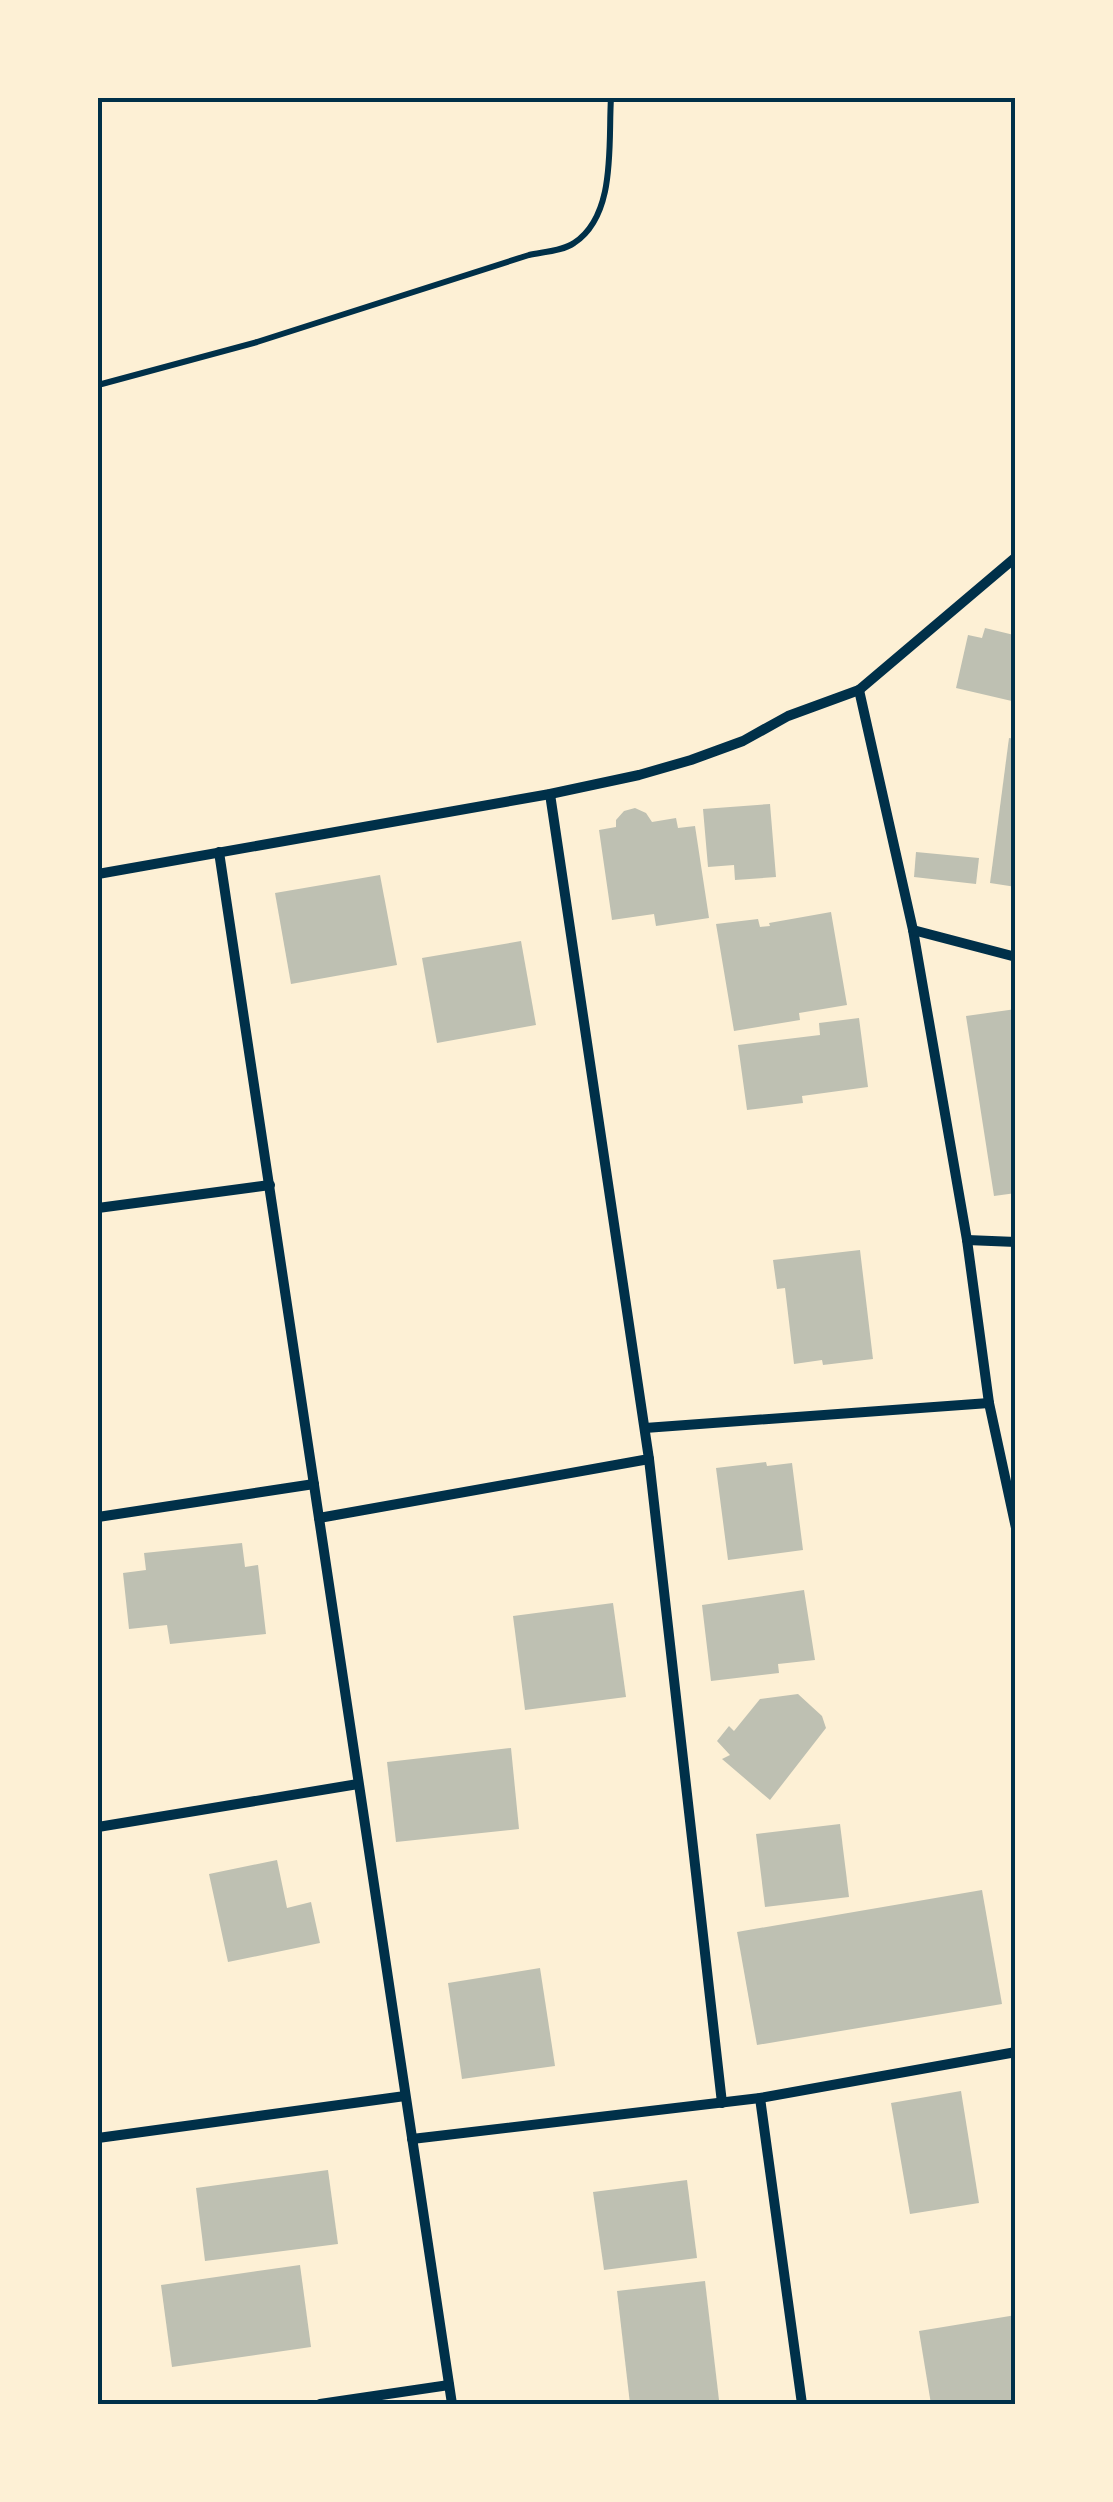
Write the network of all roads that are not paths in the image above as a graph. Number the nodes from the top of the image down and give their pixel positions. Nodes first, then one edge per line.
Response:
1 (1016, 557) edge
2 (859, 690) junction
3 (550, 794) junction
4 (219, 852) junction
5 (98, 874) edge
6 (913, 930) junction
7 (1016, 957) edge
8 (270, 1185) junction
9 (98, 1208) edge
10 (967, 1240) junction
11 (1016, 1242) edge
12 (989, 1403) junction
13 (645, 1428) junction
14 (650, 1459) junction
15 (314, 1484) junction
16 (98, 1517) edge
17 (319, 1518) junction
18 (1015, 1526) edge
19 (358, 1784) junction
20 (98, 1827) edge
21 (1016, 2052) edge
22 (404, 2096) junction
23 (760, 2098) junction
24 (722, 2103) junction
25 (98, 2138) edge
26 (412, 2139) junction
27 (449, 2386) junction
28 (320, 2404) edge
29 (452, 2404) edge
30 (802, 2404) edge

1 - 2 street
2 - 3 street
2 - 6 street
3 - 4 street
3 - 13 street
4 - 5 street
4 - 8 street
6 - 7 street
6 - 10 street
8 - 9 street
8 - 15 street
10 - 11 street
10 - 12 street
12 - 13 street
12 - 18 street
13 - 14 street
14 - 17 street
14 - 24 street
15 - 16 street
15 - 17 street
17 - 19 street
19 - 20 street
19 - 22 street
21 - 23 street
22 - 25 street
22 - 26 street
23 - 24 street
23 - 30 street
24 - 26 street
26 - 27 street
27 - 28 street
27 - 29 street

